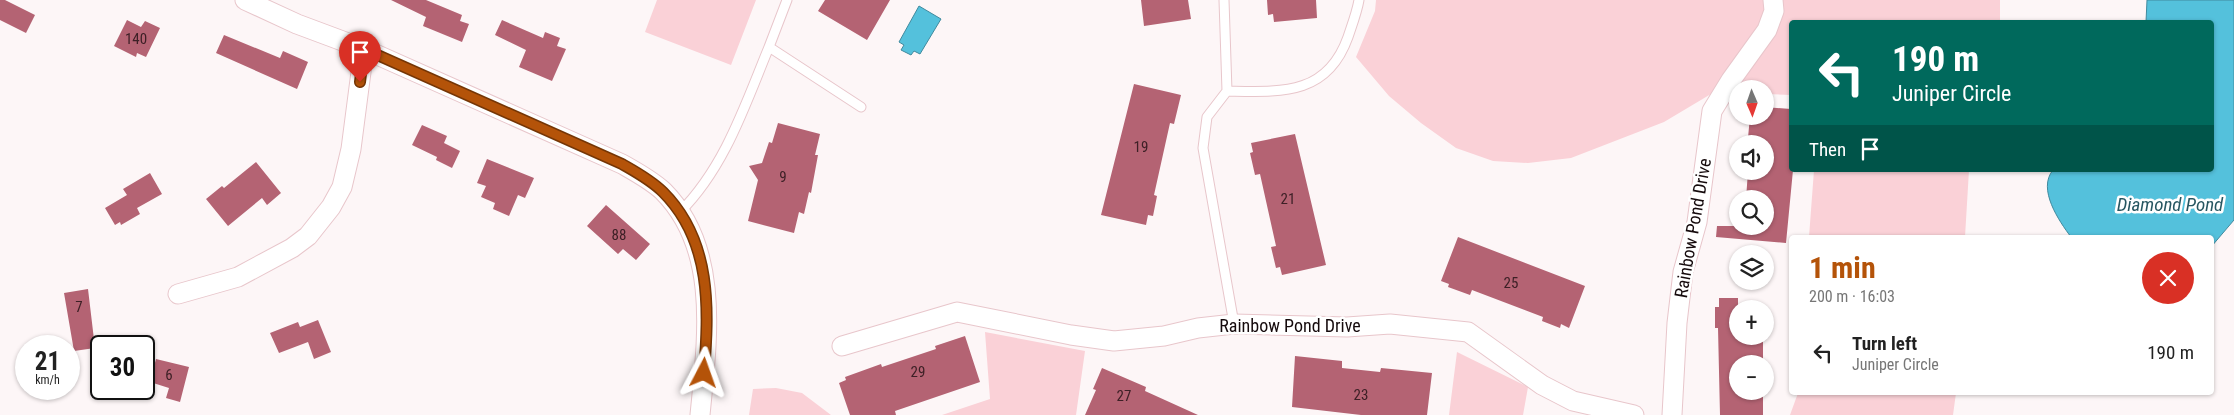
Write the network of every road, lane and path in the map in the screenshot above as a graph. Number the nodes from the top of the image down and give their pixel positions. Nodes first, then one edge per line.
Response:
1 (245, 0) edge
2 (787, 0) edge
3 (1224, 0) edge
4 (1359, 0) edge
5 (1773, 0) edge
6 (769, 47) junction
7 (364, 49) junction
8 (1227, 91) junction
9 (861, 107) dead end
10 (680, 212) junction
11 (178, 294) dead end
12 (1234, 324) junction
13 (842, 346) dead end
14 (700, 415) edge
15 (1634, 415) edge
16 (1672, 415) edge

1 - 7 street
2 - 6 lane
3 - 8 lane
4 - 8 lane
5 - 16 street, Rainbow Pond Drive
6 - 9 lane
6 - 10 lane
7 - 10 street
7 - 11 street
8 - 12 lane
10 - 14 street
12 - 13 street, Rainbow Pond Drive
12 - 15 street, Rainbow Pond Drive

